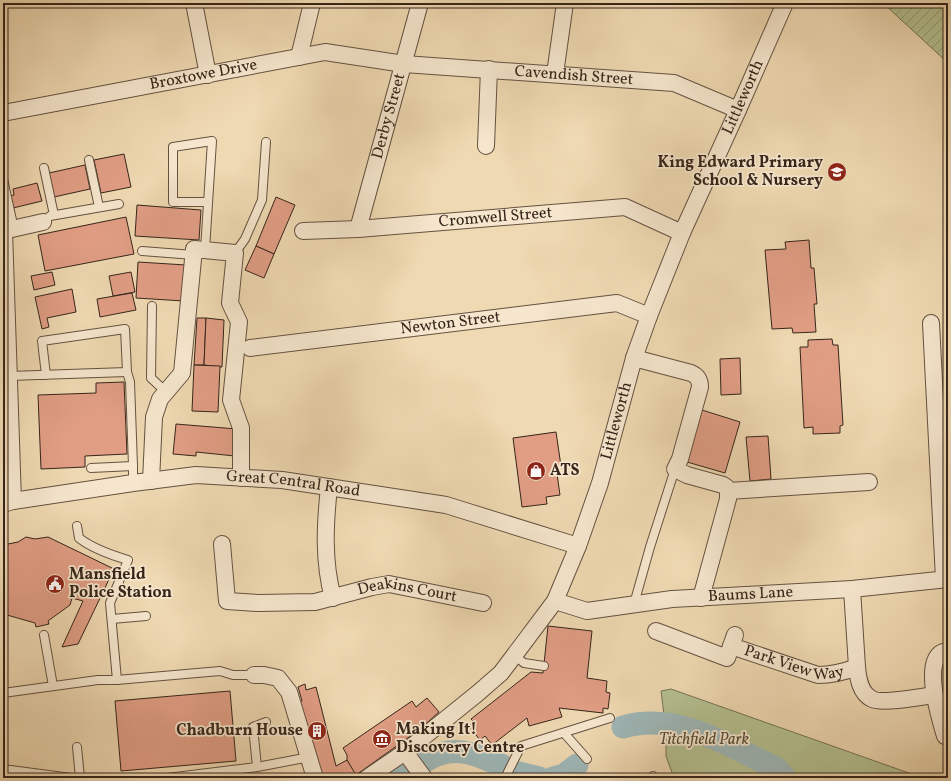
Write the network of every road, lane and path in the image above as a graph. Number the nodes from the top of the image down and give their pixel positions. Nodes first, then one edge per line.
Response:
1 (194, 3) edge
2 (312, 3) edge
3 (420, 3) edge
4 (565, 3) edge
5 (783, 4) edge
6 (299, 57) junction
7 (404, 64) junction
8 (489, 69) junction
9 (555, 74) junction
10 (208, 75) junction
11 (738, 110) junction
12 (3, 113) edge
13 (266, 142) dead end
14 (486, 146) dead end
15 (89, 160) dead end
16 (44, 168) dead end
17 (3, 178) edge
18 (208, 202) junction
19 (119, 204) dead end
20 (99, 207) junction
21 (48, 219) junction
22 (358, 229) junction
23 (7, 230) edge
24 (303, 231) dead end
25 (682, 233) junction
26 (142, 251) dead end
27 (199, 252) junction
28 (235, 253) junction
29 (152, 306) dead end
30 (649, 316) junction
31 (931, 323) dead end
32 (250, 348) dead end
33 (634, 358) junction
34 (7, 368) edge
35 (127, 372) junction
36 (46, 375) junction
37 (166, 392) junction
38 (7, 433) edge
39 (132, 466) junction
40 (91, 468) dead end
41 (675, 469) junction
42 (241, 478) junction
43 (151, 481) junction
44 (869, 482) dead end
45 (133, 483) junction
46 (329, 487) junction
47 (728, 491) junction
48 (8, 503) edge
49 (77, 526) dead end
50 (222, 544) dead end
51 (578, 546) junction
52 (946, 579) edge
53 (852, 589) junction
54 (333, 598) junction
55 (701, 598) junction
56 (555, 601) junction
57 (482, 603) dead end
58 (634, 604) junction
59 (146, 616) dead end
60 (112, 619) junction
61 (656, 631) dead end
62 (44, 635) dead end
63 (948, 651) edge
64 (514, 655) junction
65 (544, 666) dead end
66 (857, 667) junction
67 (254, 675) joint
68 (117, 680) junction
69 (53, 686) junction
70 (3, 693) edge
71 (934, 695) junction
72 (610, 718) dead end
73 (266, 722) dead end
74 (564, 733) junction
75 (945, 736) dead end
76 (77, 747) dead end
77 (406, 752) junction
78 (310, 757) junction
79 (587, 759) dead end
80 (257, 767) junction
81 (3, 769) edge
82 (71, 778) edge
83 (80, 778) edge
84 (167, 778) edge
85 (315, 778) edge
86 (367, 778) edge
87 (424, 778) edge
88 (505, 778) edge

1 - 10 street
2 - 6 street
3 - 7 street, Derby Street
4 - 9 street
5 - 11 street, Littleworth
6 - 7 street, Broxtowe Drive
6 - 10 street, Broxtowe Drive
7 - 8 street, Cavendish Street
7 - 22 street, Derby Street
8 - 9 street, Cavendish Street
8 - 14 street
9 - 11 street, Cavendish Street
10 - 12 street, Broxtowe Drive
11 - 25 street, Littleworth
13 - 28 lane
15 - 20 lane
16 - 21 lane
17 - 23 lane
18 - 18 lane
18 - 27 lane
19 - 20 lane
20 - 21 lane
21 - 23 street
22 - 24 street, Cromwell Street
22 - 25 street, Cromwell Street
23 - 34 street
25 - 30 street, Littleworth
26 - 27 lane
27 - 28 street
27 - 37 street
28 - 42 street
29 - 37 lane
30 - 32 street, Newton Street
30 - 33 street, Littleworth
31 - 52 street
33 - 41 street
33 - 51 street, Littleworth
34 - 36 lane
34 - 38 street
35 - 36 lane
35 - 36 lane
35 - 39 lane
37 - 43 street
38 - 48 street
39 - 40 lane
39 - 45 lane
41 - 47 street
41 - 58 lane
42 - 43 street, Great Central Road
42 - 46 street, Great Central Road
43 - 45 street, Great Central Road
44 - 47 street
45 - 48 street, Great Central Road
46 - 51 street, Great Central Road
46 - 54 street, Deakins Court
47 - 55 street
49 - 60 lane
50 - 54 street, Deakins Court
51 - 56 street, Littleworth
52 - 53 street, Baums Lane
53 - 55 street, Baums Lane
53 - 66 street, Park View Way
54 - 57 street, Deakins Court
55 - 58 street, Baums Lane
56 - 58 street, Baums Lane
56 - 64 street, Littleworth
59 - 60 lane
60 - 68 lane
61 - 66 street, Park View Way
62 - 69 lane
63 - 71 street
64 - 65 lane
64 - 77 street, Littleworth
66 - 71 street, Park View Way
67 - 68 lane
67 - 78 street
68 - 69 lane
69 - 70 lane
71 - 75 street
72 - 74 lane
73 - 80 lane
74 - 79 lane
74 - 88 lane
76 - 83 lane
77 - 86 street, Littleworth
77 - 87 street
78 - 80 lane
78 - 85 street
80 - 84 lane
81 - 82 lane

